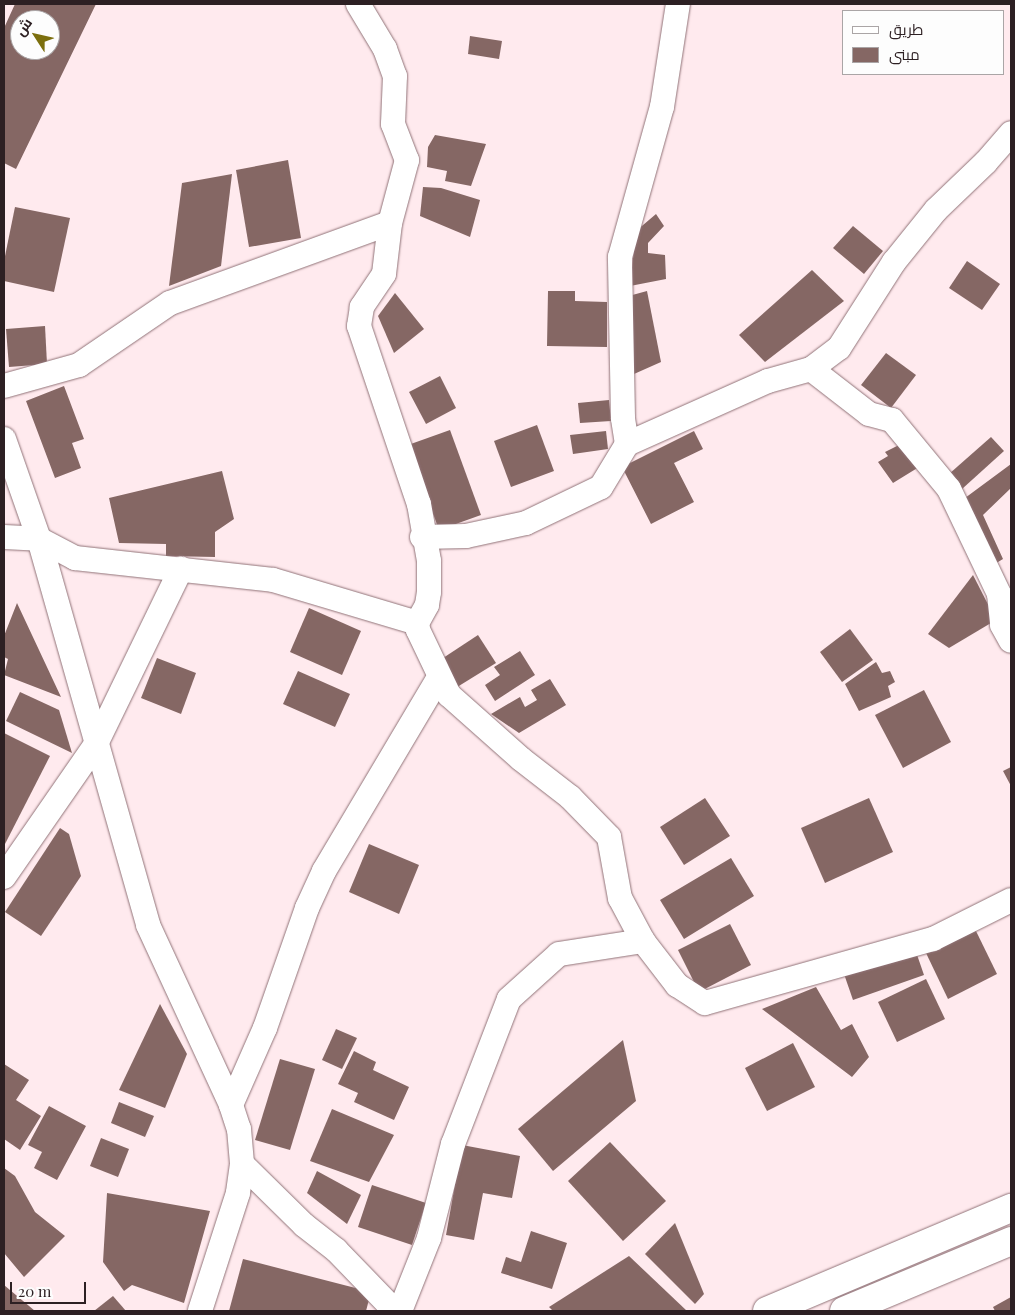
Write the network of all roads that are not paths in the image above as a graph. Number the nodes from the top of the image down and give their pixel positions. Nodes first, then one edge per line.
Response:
1 (358, 4) edge
2 (678, 4) edge
3 (1011, 133) edge
4 (390, 223) junction
5 (811, 369) junction
6 (4, 386) edge
7 (4, 439) edge
8 (627, 444) junction
9 (4, 537) edge
10 (422, 537) junction
11 (38, 539) junction
12 (181, 569) junction
13 (417, 623) junction
14 (1011, 641) edge
15 (440, 677) junction
16 (96, 744) junction
17 (4, 877) edge
18 (1011, 900) edge
19 (643, 941) junction
20 (232, 1106) junction
21 (242, 1164) junction
22 (1011, 1208) edge
23 (1011, 1241) edge
24 (200, 1311) edge
25 (395, 1311) edge
26 (400, 1311) edge
27 (767, 1311) edge
28 (844, 1311) edge

1 - 4 street
2 - 8 street
3 - 5 street
4 - 6 street
4 - 10 street
5 - 8 street
5 - 14 street
7 - 11 street
8 - 10 street
9 - 11 street
10 - 13 street
11 - 12 street
11 - 16 street
12 - 13 street
12 - 16 street
13 - 15 street
15 - 19 street
15 - 20 street
16 - 17 street
16 - 20 street
18 - 19 street
19 - 26 street
20 - 21 street
21 - 24 street
21 - 25 street
22 - 27 main road
23 - 28 main road

